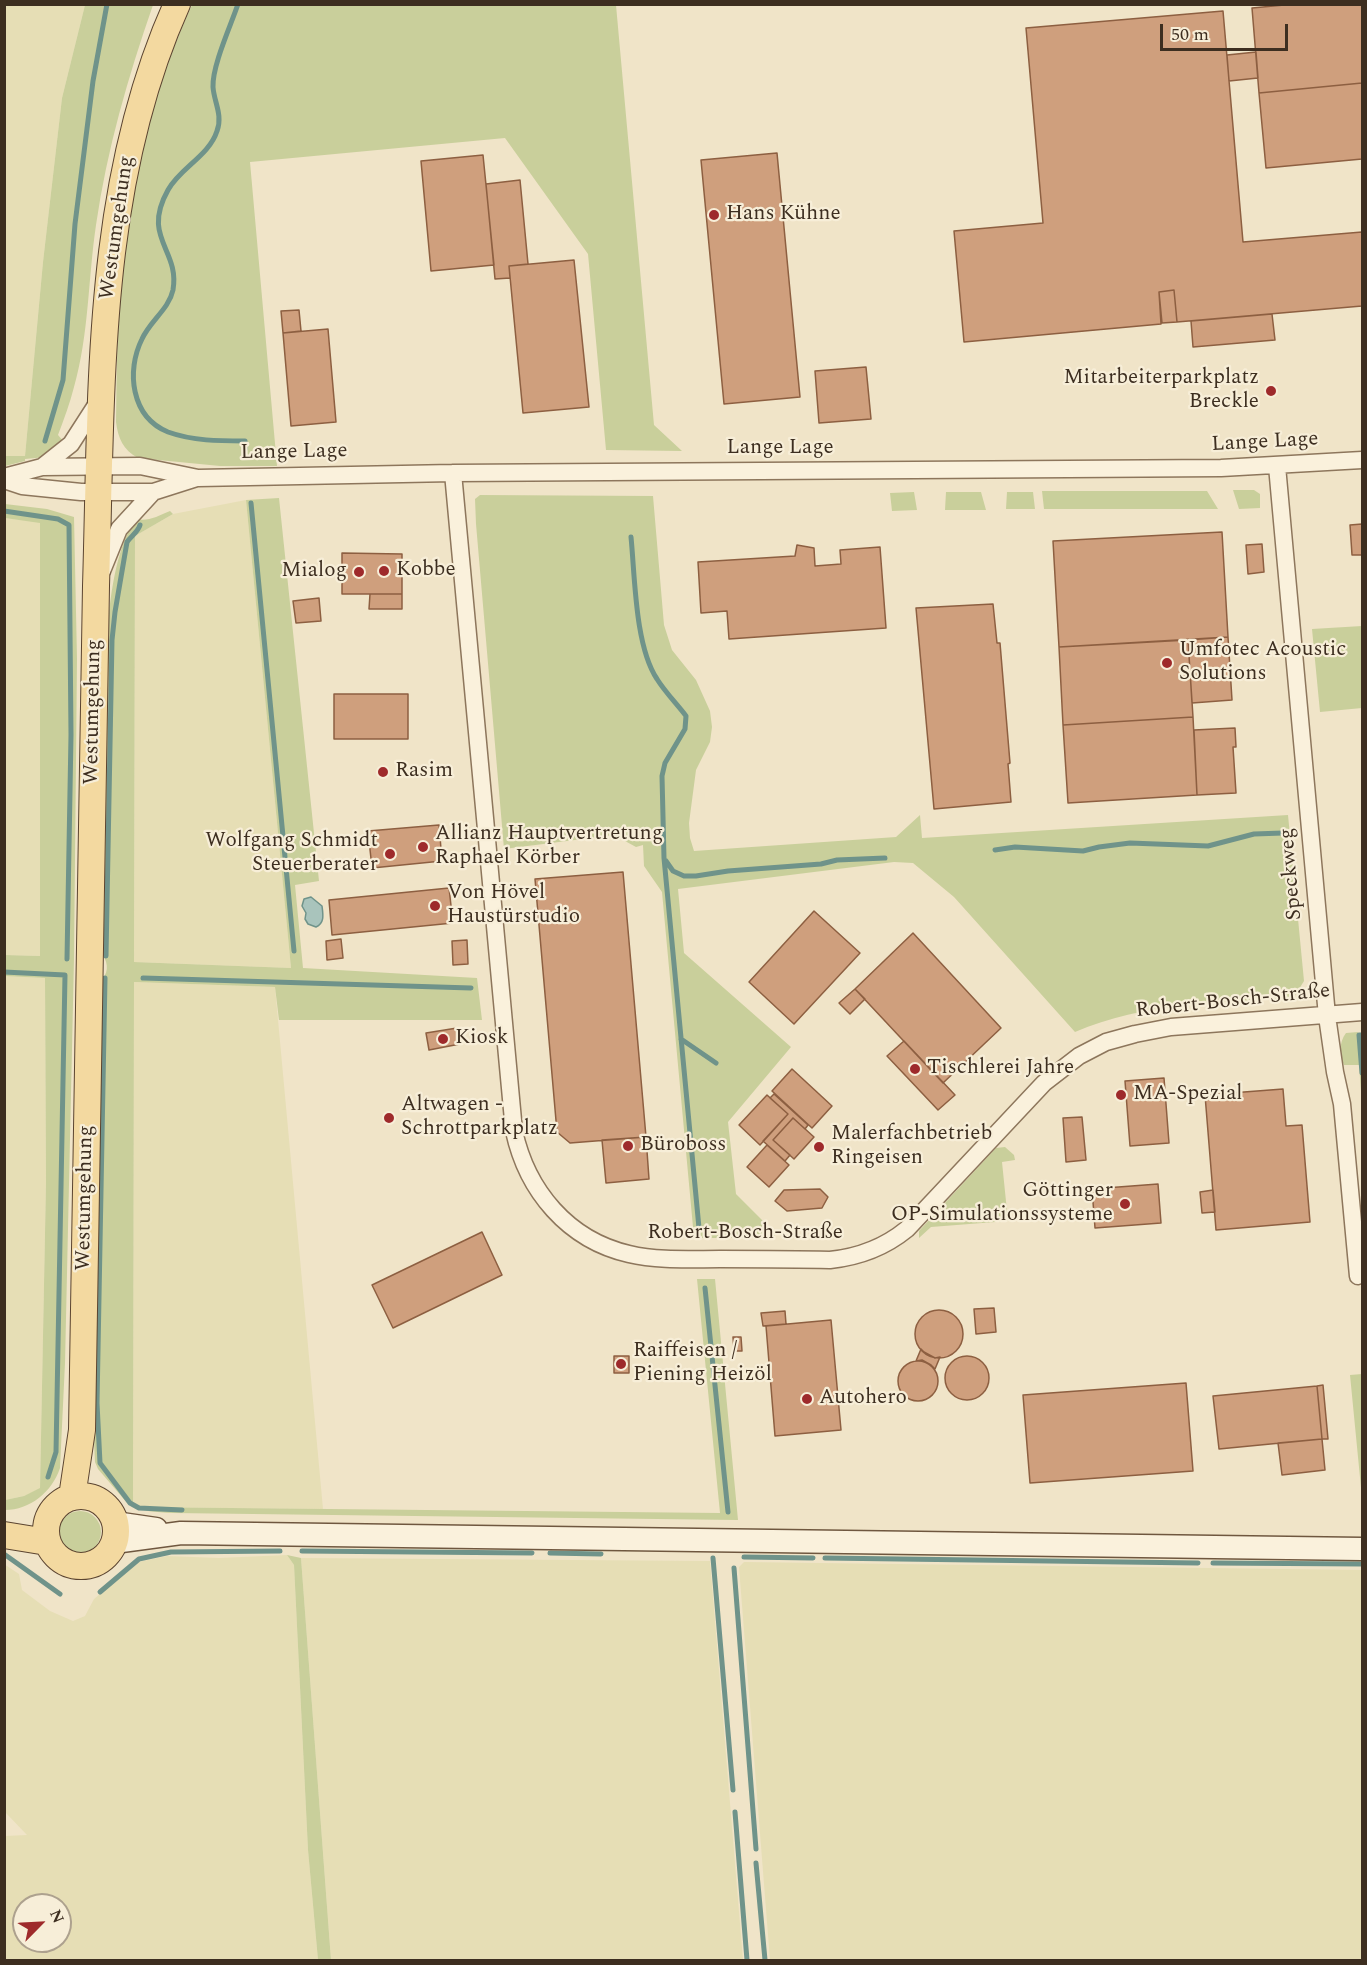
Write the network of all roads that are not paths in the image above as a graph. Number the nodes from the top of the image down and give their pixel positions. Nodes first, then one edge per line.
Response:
1 (177, 4) edge
2 (102, 396) junction
3 (1362, 460) edge
4 (1277, 466) junction
5 (42, 467) junction
6 (453, 473) junction
7 (4, 478) edge
8 (198, 478) junction
9 (99, 479) junction
10 (153, 492) junction
11 (96, 586) junction
12 (1362, 1012) edge
13 (1327, 1016) junction
14 (1358, 1276) dead end
15 (82, 1497) junction
16 (4, 1528) edge
17 (47, 1532) junction
18 (115, 1532) junction
19 (4, 1534) edge
20 (1362, 1549) edge

1 - 2 main road, Westumgehung
2 - 5 street
2 - 9 main road, Westumgehung
3 - 4 street, Lange Lage
4 - 6 street, Lange Lage
4 - 13 street, Speckweg
5 - 7 street
5 - 9 street
6 - 8 street, Lange Lage
6 - 13 street, Robert-Bosch-Straße
7 - 9 street
8 - 9 street, Lange Lage
8 - 10 street, Lange Lage
9 - 10 street, Lange Lage
9 - 11 main road, Westumgehung
10 - 11 street
11 - 15 main road, Westumgehung
12 - 13 street, Robert-Bosch-Straße
13 - 14 street, Speckweg
15 - 17 main road
15 - 18 main road
16 - 17 main road
17 - 18 main road
17 - 19 main road
18 - 20 main road

